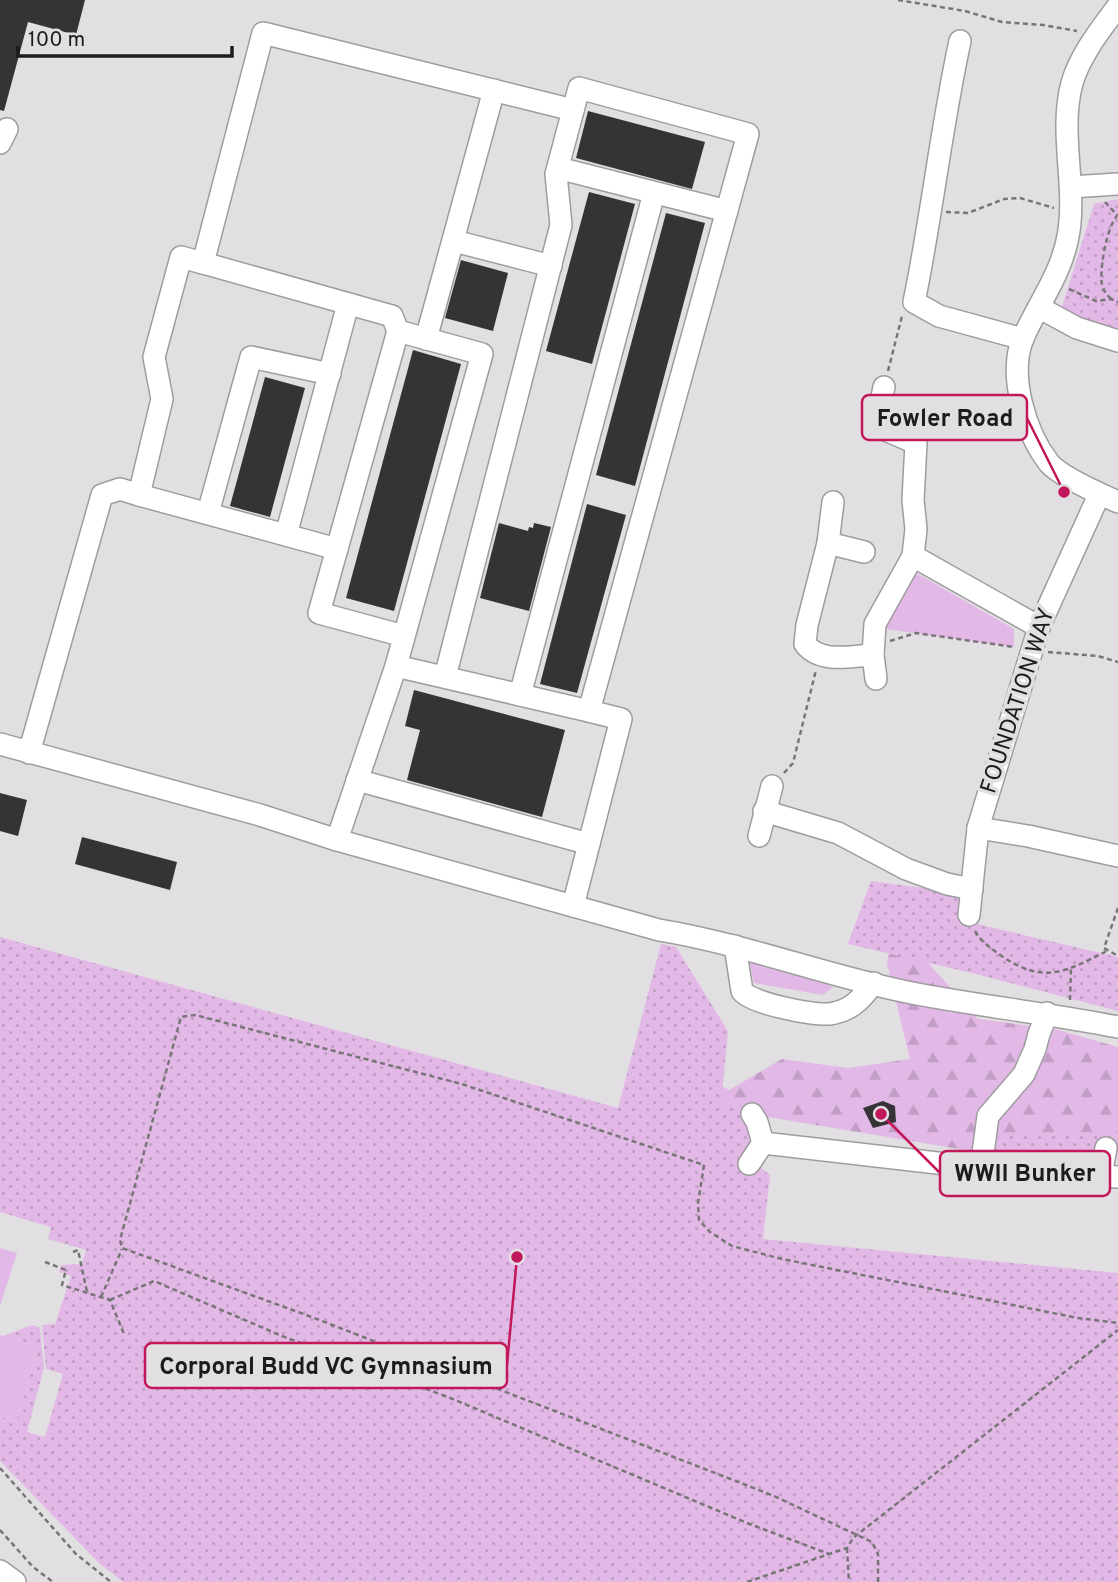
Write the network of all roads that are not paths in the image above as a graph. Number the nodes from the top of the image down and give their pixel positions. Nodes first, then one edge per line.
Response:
1 (1118, 6) edge
2 (960, 41) dead end
3 (494, 90) junction
4 (573, 110) junction
5 (558, 168) junction
6 (1118, 184) edge
7 (654, 193) junction
8 (1071, 197) junction
9 (727, 211) junction
10 (454, 241) junction
11 (203, 263) junction
12 (551, 266) junction
13 (348, 304) junction
14 (1040, 308) junction
15 (398, 331) junction
16 (1116, 333) edge
17 (426, 338) junction
18 (1023, 339) junction
19 (330, 374) junction
20 (884, 387) road end
21 (139, 495) junction
22 (1109, 498) edge
23 (833, 502) dead end
24 (208, 513) junction
25 (286, 535) junction
26 (828, 543) junction
27 (337, 549) junction
28 (864, 552) dead end
29 (913, 556) junction
30 (1039, 628) junction
31 (404, 636) junction
32 (873, 651) junction
33 (396, 666) junction
34 (445, 677) junction
35 (876, 679) dead end
36 (520, 695) junction
37 (589, 711) junction
38 (0, 744) edge
39 (29, 752) junction
40 (357, 780) junction
41 (772, 786) road end
42 (764, 811) junction
43 (978, 828) junction
44 (759, 836) dead end
45 (337, 840) junction
46 (589, 844) junction
47 (1118, 856) edge
48 (972, 889) junction
49 (573, 906) junction
50 (969, 915) road end
51 (735, 946) junction
52 (874, 983) junction
53 (1047, 1013) junction
54 (1118, 1027) edge
55 (752, 1114) dead end
56 (763, 1143) junction
57 (1107, 1147) dead end
58 (749, 1164) dead end
59 (981, 1168) junction
60 (1110, 1176) edge
61 (0, 1571) edge
62 (15, 1582) edge

1 - 8 street
2 - 18 street
3 - 4 street
3 - 10 street
3 - 11 street
4 - 5 street
4 - 9 street
5 - 7 street
5 - 12 street
6 - 8 street
7 - 9 street
7 - 36 street
8 - 14 street
9 - 37 street
10 - 12 street
10 - 17 street
11 - 13 street
11 - 21 street
12 - 34 street
13 - 15 street
13 - 19 street
14 - 16 street
14 - 18 street
15 - 17 street
15 - 27 street
17 - 31 street
18 - 22 street
19 - 24 street
19 - 25 street
20 - 29 street
21 - 24 street
21 - 39 street
22 - 30 street, FOUNDATION WAY
23 - 26 street
24 - 25 street
25 - 27 street
26 - 28 street
26 - 32 street
27 - 31 street
29 - 30 street
29 - 32 street
30 - 43 street, FOUNDATION WAY
31 - 33 street
32 - 35 street
33 - 34 street
33 - 40 street
34 - 36 street
36 - 37 street
37 - 46 street
38 - 39 street
39 - 45 street
40 - 45 street
40 - 46 street
41 - 42 street
42 - 44 street
42 - 48 street
43 - 47 street
43 - 48 street, FOUNDATION WAY
45 - 49 street
46 - 49 street
48 - 50 street, FOUNDATION WAY
49 - 51 street
51 - 52 street
51 - 52 street
52 - 53 street
53 - 54 street
53 - 59 street
55 - 56 street
56 - 58 street
56 - 59 street
57 - 60 street
59 - 60 street
61 - 62 street

